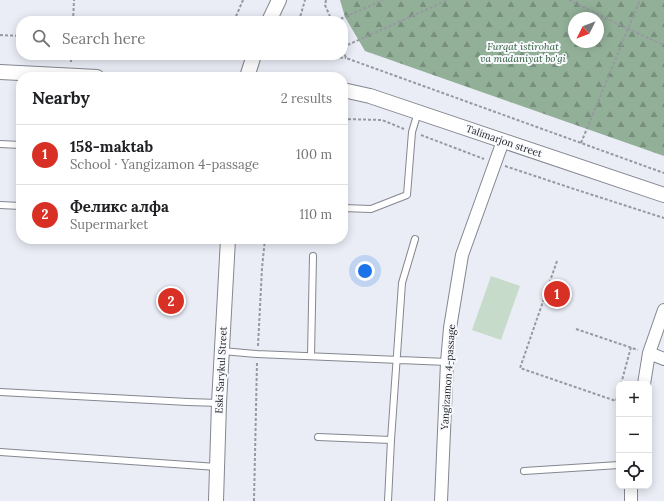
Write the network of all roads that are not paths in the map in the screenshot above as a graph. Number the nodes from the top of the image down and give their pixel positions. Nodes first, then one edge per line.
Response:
1 (279, 0) edge
2 (271, 16) edge
3 (252, 60) edge
4 (0, 72) edge
5 (249, 72) edge
6 (16, 73) edge
7 (348, 91) edge
8 (418, 112) junction
9 (503, 141) junction
10 (0, 144) edge
11 (16, 145) edge
12 (664, 195) edge
13 (0, 205) edge
14 (16, 206) edge
15 (348, 208) edge
16 (415, 239) dead end
17 (228, 244) edge
18 (313, 256) dead end
19 (664, 310) edge
20 (222, 350) junction
21 (649, 353) junction
22 (311, 356) junction
23 (664, 359) edge
24 (397, 360) junction
25 (447, 362) junction
26 (644, 381) edge
27 (0, 392) edge
28 (219, 403) junction
29 (318, 437) dead end
30 (391, 440) junction
31 (0, 452) edge
32 (616, 465) edge
33 (217, 467) junction
34 (524, 471) dead end
35 (631, 489) edge
36 (216, 501) edge
37 (388, 501) edge
38 (442, 501) edge
39 (631, 501) edge

1 - 2 street
3 - 5 street
4 - 6 street
7 - 8 street, Talimarjon street
8 - 9 street, Talimarjon street
8 - 15 lane
9 - 12 street, Talimarjon street
9 - 25 street, Yangizamon 4-passage
10 - 11 lane
13 - 14 lane
16 - 24 lane
17 - 20 street, Eski Sarykul Street
18 - 22 lane
19 - 21 street
20 - 22 lane
20 - 28 street, Eski Sarykul Street
21 - 23 street
21 - 26 street
22 - 24 lane
24 - 25 lane
24 - 30 lane
25 - 38 street, Yangizamon 4-passage
27 - 28 lane
28 - 33 street, Eski Sarykul Street
29 - 30 lane
30 - 37 lane
31 - 33 lane
32 - 34 lane
33 - 36 street, Eski Sarykul Street
35 - 39 street

